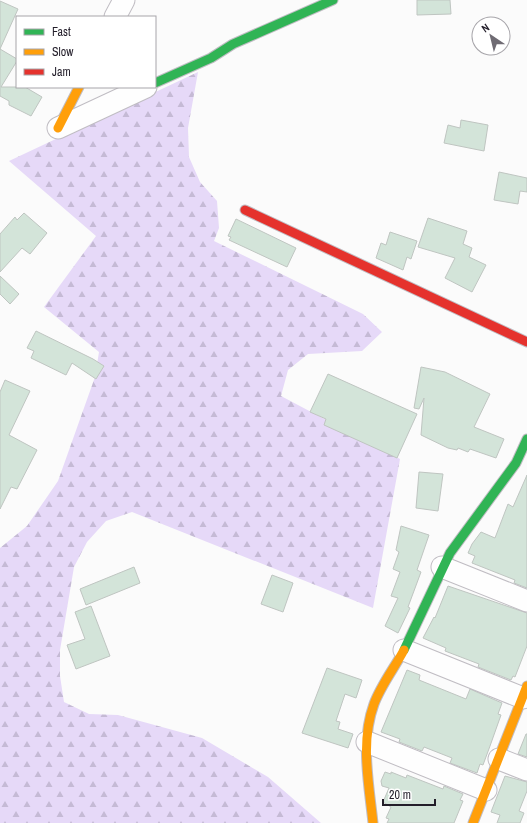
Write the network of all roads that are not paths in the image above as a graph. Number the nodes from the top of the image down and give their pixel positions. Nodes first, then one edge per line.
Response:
1 (124, 0) edge
2 (333, 0) edge
3 (116, 16) edge
4 (156, 83) edge
5 (78, 88) edge
6 (144, 88) edge
7 (58, 128) joint
8 (245, 210) dead end
9 (527, 342) edge
10 (527, 439) edge
11 (442, 567) junction
12 (527, 601) edge
13 (404, 650) junction
14 (525, 692) edge
15 (367, 742) junction
16 (499, 759) junction
17 (527, 770) edge
18 (486, 790) junction
19 (373, 823) edge
20 (473, 823) edge

1 - 3 street
2 - 4 street
5 - 7 street
6 - 7 street
8 - 9 street
10 - 11 street
11 - 12 street
11 - 13 street
13 - 14 street
13 - 15 street
14 - 16 street
15 - 18 street
15 - 19 street
16 - 17 street
16 - 18 street
18 - 20 street

